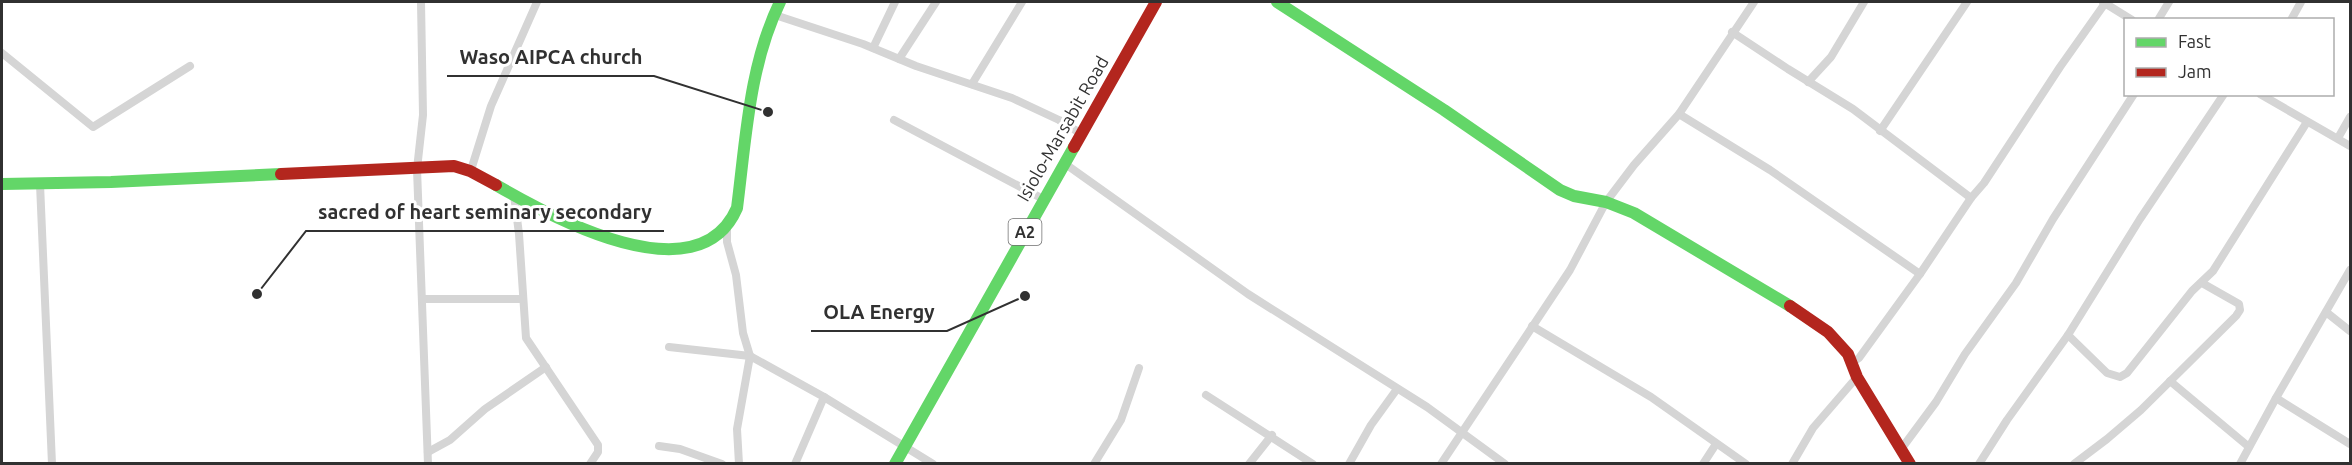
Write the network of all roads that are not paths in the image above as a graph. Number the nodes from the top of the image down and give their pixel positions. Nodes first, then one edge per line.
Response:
1 (421, 2) edge
2 (537, 2) edge
3 (780, 2) edge
4 (895, 2) edge
5 (936, 2) edge
6 (1022, 2) edge
7 (1156, 2) edge
8 (1277, 2) edge
9 (1754, 2) edge
10 (1864, 2) edge
11 (1966, 2) edge
12 (2105, 2) edge
13 (2169, 2) edge
14 (2301, 2) edge
15 (775, 15) junction
16 (2129, 18) edge
17 (2159, 18) edge
18 (2292, 18) edge
19 (1732, 32) junction
20 (873, 48) junction
21 (2, 53) edge
22 (899, 60) junction
23 (190, 66) dead end
24 (1808, 82) junction
25 (972, 84) junction
26 (2133, 96) edge
27 (2223, 96) edge
28 (2263, 96) edge
29 (1679, 114) junction
30 (2350, 117) edge
31 (894, 120) dead end
32 (2307, 122) junction
33 (1880, 131) junction
34 (1080, 133) junction
35 (2338, 138) junction
36 (2350, 146) edge
37 (1063, 162) junction
38 (417, 169) junction
39 (471, 170) junction
40 (2, 184) edge
41 (40, 184) junction
42 (514, 195) junction
43 (1971, 198) junction
44 (1045, 200) junction
45 (1606, 202) junction
46 (727, 227) junction
47 (2350, 270) edge
48 (1920, 274) junction
49 (2202, 283) junction
50 (422, 299) junction
51 (522, 299) junction
52 (2326, 312) junction
53 (1532, 326) junction
54 (2350, 331) edge
55 (2068, 335) junction
56 (669, 347) dead end
57 (750, 356) junction
58 (1853, 362) junction
59 (546, 368) junction
60 (1139, 368) dead end
61 (1857, 376) junction
62 (2170, 381) junction
63 (1397, 389) junction
64 (1206, 395) dead end
65 (824, 397) junction
66 (2276, 398) junction
67 (1462, 434) junction
68 (1272, 435) junction
69 (1716, 444) junction
70 (2350, 444) edge
71 (659, 446) dead end
72 (905, 446) junction
73 (2249, 447) junction
74 (1902, 448) junction
75 (428, 452) junction
76 (52, 464) edge
77 (428, 464) edge
78 (590, 464) edge
79 (722, 464) edge
80 (739, 464) edge
81 (795, 464) edge
82 (895, 464) edge
83 (933, 464) edge
84 (1094, 464) edge
85 (1249, 464) edge
86 (1313, 464) edge
87 (1349, 464) edge
88 (1441, 464) edge
89 (1505, 464) edge
90 (1703, 464) edge
91 (1746, 464) edge
92 (1792, 464) edge
93 (1910, 464) edge
94 (1979, 464) edge
95 (2074, 464) edge
96 (2240, 464) edge

1 - 38 street
2 - 39 street
3 - 15 main road
4 - 20 street
5 - 22 street
6 - 25 street
7 - 34 main road, Isiolo-Marsabit Road / A2
8 - 45 main road
9 - 19 street
10 - 24 street
11 - 33 street
12 - 16 street
12 - 43 street
13 - 17 street
14 - 18 street
15 - 20 street
15 - 46 main road
19 - 24 street
19 - 29 street
20 - 22 street
21 - 23 street
22 - 25 street
24 - 33 street
25 - 34 street
26 - 74 street
27 - 55 street
28 - 32 street
29 - 45 street
29 - 48 street
30 - 35 street
31 - 44 street
32 - 35 street
32 - 49 street
33 - 43 street
34 - 37 main road, Isiolo-Marsabit Road / A2
35 - 36 street
37 - 44 main road, Isiolo-Marsabit Road / A2
37 - 63 street
38 - 39 main road
38 - 41 main road
38 - 50 street
39 - 42 main road
40 - 41 main road
41 - 76 street
42 - 46 main road
42 - 51 street
43 - 48 street
44 - 72 main road, Isiolo-Marsabit Road / A2
45 - 53 street
45 - 58 main road
46 - 57 street
47 - 52 street
48 - 58 street
49 - 55 street
49 - 62 street
50 - 51 street
50 - 75 street
51 - 59 street
52 - 54 street
52 - 66 street
53 - 67 street
53 - 69 street
55 - 94 street
56 - 57 street
57 - 65 street
57 - 80 street
58 - 61 main road
59 - 75 street
59 - 78 street
60 - 84 street
61 - 74 main road
61 - 92 street
62 - 73 street
62 - 95 street
63 - 67 street
63 - 87 street
64 - 68 street
65 - 72 street
65 - 81 street
66 - 70 street
66 - 73 street
67 - 88 street
67 - 89 street
68 - 85 street
68 - 86 street
69 - 90 street
69 - 91 street
71 - 79 street
72 - 82 main road, Isiolo-Marsabit Road / A2
72 - 83 street
73 - 96 street
74 - 93 main road
75 - 77 street

